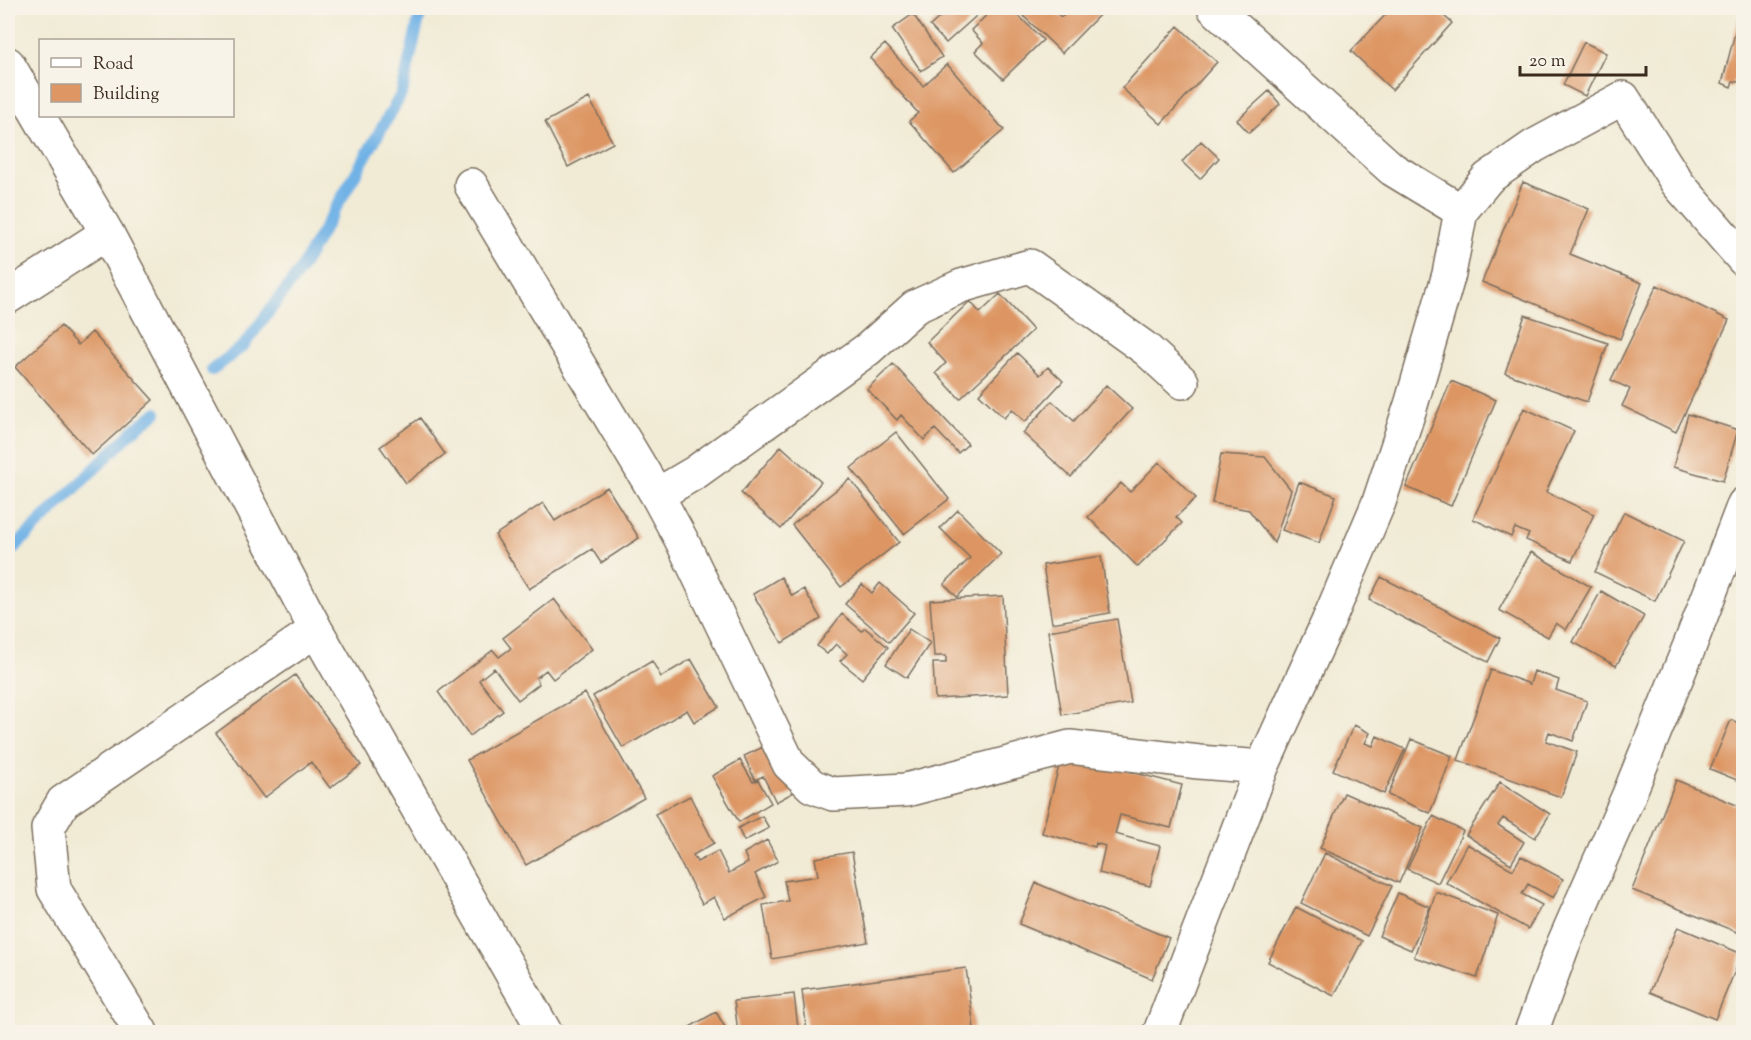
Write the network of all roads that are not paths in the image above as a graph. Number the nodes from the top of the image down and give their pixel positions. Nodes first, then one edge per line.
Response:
1 (1214, 8) edge
2 (8, 64) edge
3 (39, 117) edge
4 (39, 117) edge
5 (471, 185) dead end
6 (1461, 211) junction
7 (107, 233) junction
8 (1743, 260) edge
9 (8, 297) edge
10 (1182, 382) dead end
11 (657, 495) junction
12 (1743, 504) edge
13 (316, 630) junction
14 (1262, 767) junction
15 (141, 1032) edge
16 (545, 1032) edge
17 (1160, 1032) edge
18 (1531, 1032) edge

1 - 6 street
2 - 4 street
3 - 7 street
5 - 11 street
6 - 8 street
6 - 14 street
7 - 9 street
7 - 13 street
10 - 11 street
11 - 14 street
12 - 18 street
13 - 15 street
13 - 16 street
14 - 17 street

